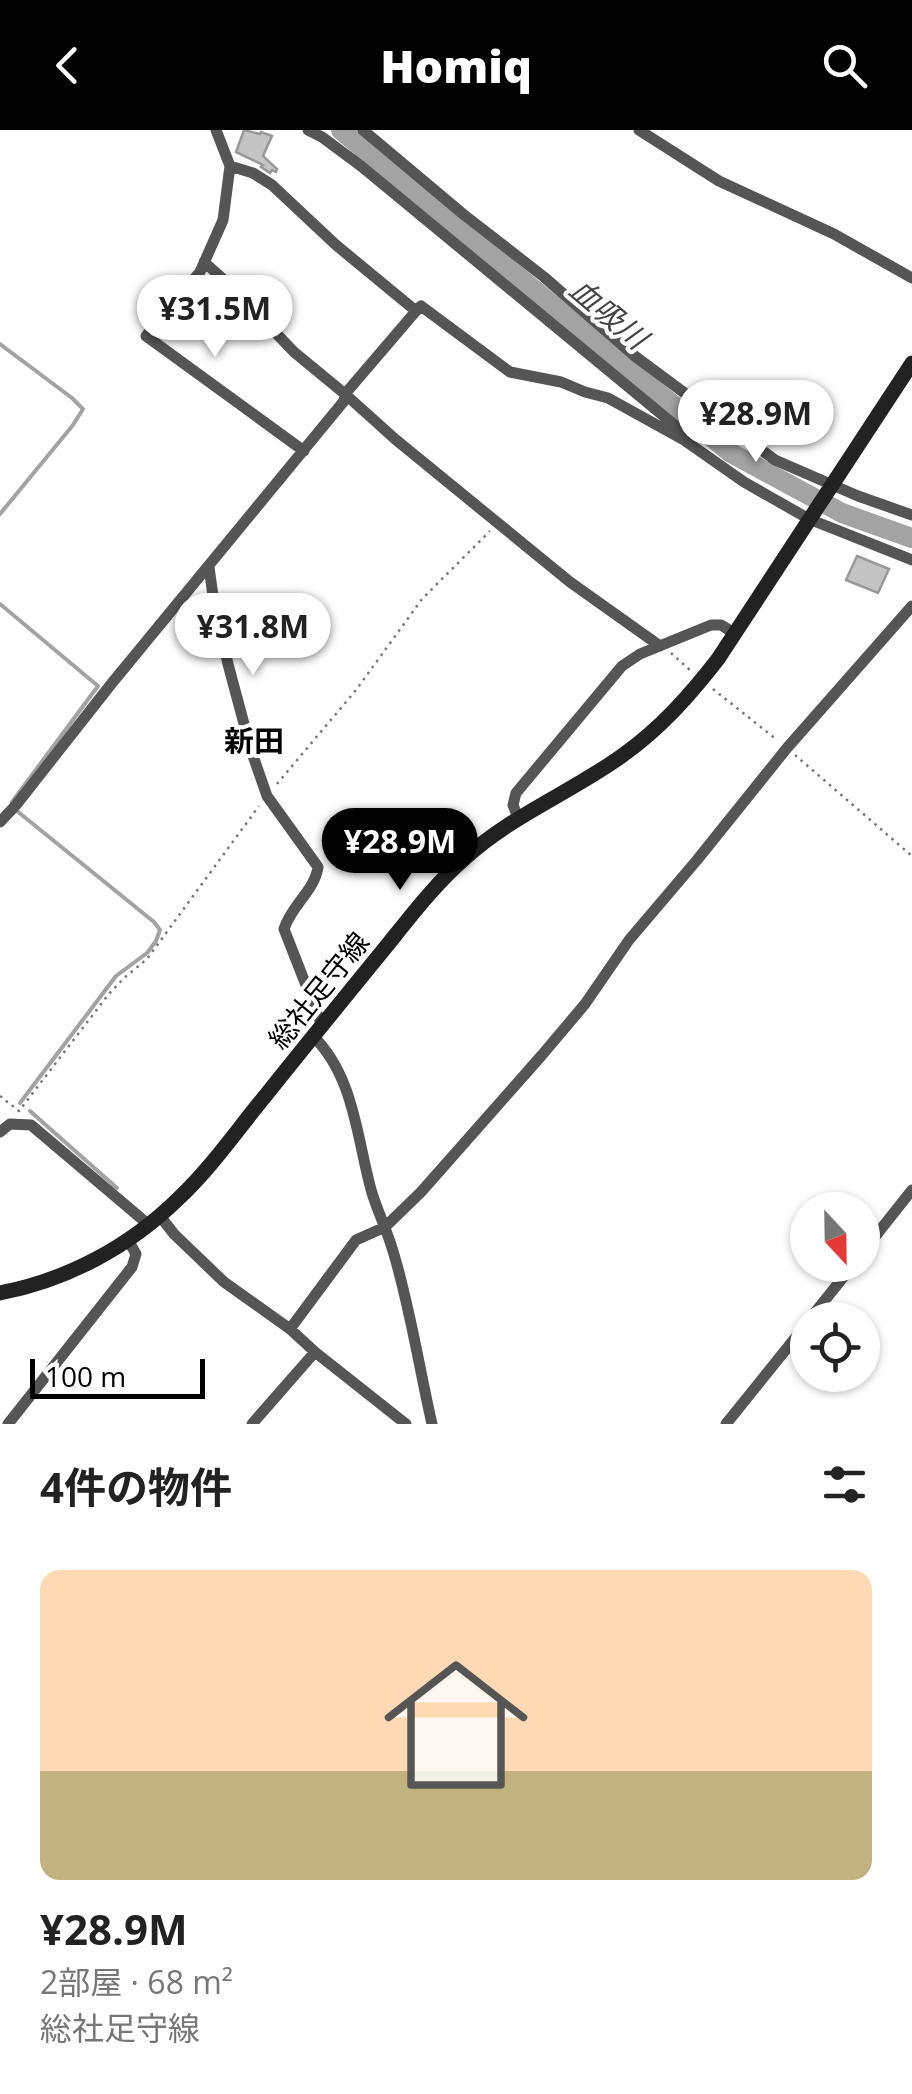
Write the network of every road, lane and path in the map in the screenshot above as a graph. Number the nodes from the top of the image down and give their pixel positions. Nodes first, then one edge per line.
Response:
1 (216, 130) edge
2 (308, 130) edge
3 (362, 130) edge
4 (639, 130) edge
5 (230, 166) junction
6 (204, 262) junction
7 (912, 278) edge
8 (416, 311) junction
9 (912, 363) edge
10 (346, 394) junction
11 (684, 440) junction
12 (304, 451) junction
13 (830, 487) junction
14 (912, 514) edge
15 (811, 516) junction
16 (497, 524) junction
17 (912, 560) edge
18 (209, 566) junction
19 (912, 606) edge
20 (734, 633) junction
21 (662, 646) junction
22 (702, 680) junction
23 (787, 748) junction
24 (267, 796) junction
25 (518, 818) junction
26 (0, 822) edge
27 (912, 856) edge
28 (318, 1031) junction
29 (0, 1096) edge
30 (0, 1132) edge
31 (912, 1190) edge
32 (154, 1220) junction
33 (385, 1227) junction
34 (880, 1230) edge
35 (128, 1240) junction
36 (839, 1282) edge
37 (0, 1293) edge
38 (823, 1302) edge
39 (290, 1329) junction
40 (790, 1344) edge
41 (313, 1354) junction
42 (8, 1424) edge
43 (252, 1424) edge
44 (406, 1424) edge
45 (432, 1424) edge
46 (726, 1424) edge

1 - 5 street
2 - 11 street
3 - 13 street
4 - 7 street
5 - 6 street
5 - 8 street
6 - 10 street
6 - 12 street
8 - 10 street
8 - 11 street
9 - 13 main road, 総社足守線
10 - 12 street
10 - 16 street
11 - 15 street
12 - 18 street
13 - 14 street
13 - 15 main road, 総社足守線
15 - 17 street
15 - 20 main road, 総社足守線
16 - 21 street
16 - 24 path
18 - 24 street
18 - 26 street
19 - 23 street
20 - 21 street
20 - 22 main road, 総社足守線
21 - 22 path
21 - 25 street
22 - 23 path
22 - 25 main road, 総社足守線
23 - 27 path
23 - 33 street
24 - 28 street
24 - 29 path
25 - 28 main road, 総社足守線
28 - 32 main road, 総社足守線
28 - 33 street
30 - 32 street
31 - 34 street
32 - 35 main road, 総社足守線
32 - 39 street
33 - 39 street
33 - 45 street
35 - 37 main road, 総社足守線
35 - 42 street
36 - 38 street
39 - 41 street
40 - 46 street
41 - 43 street
41 - 44 street

